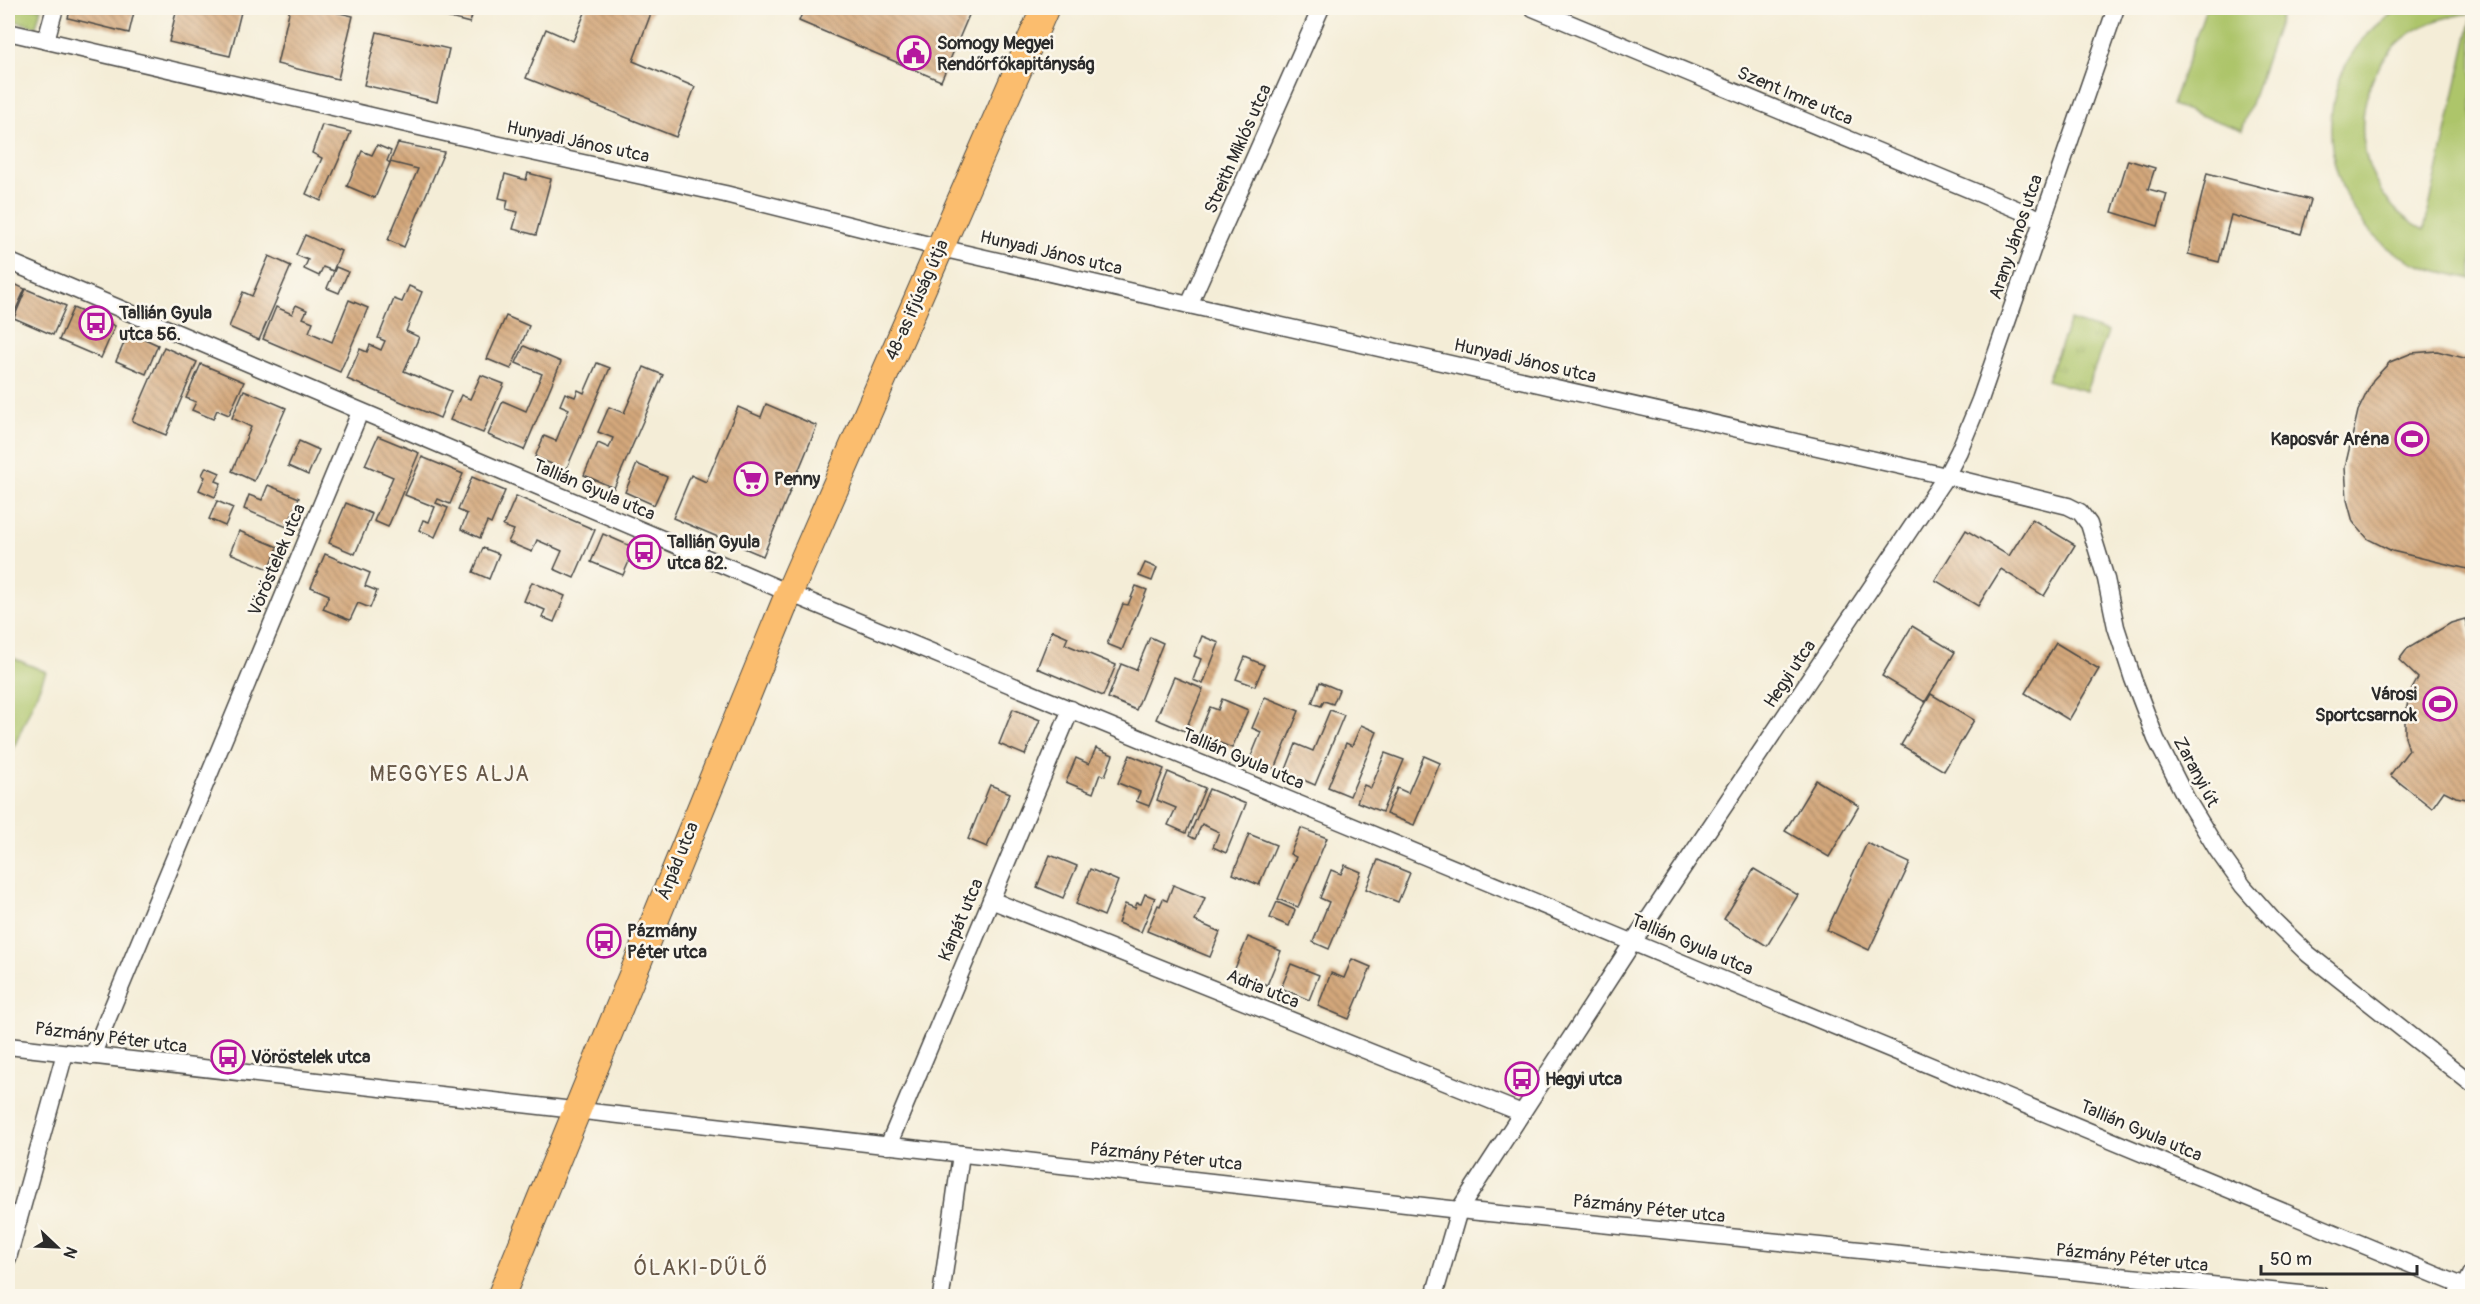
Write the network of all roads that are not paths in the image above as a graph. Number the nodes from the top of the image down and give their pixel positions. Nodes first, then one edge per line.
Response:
1 (55, 8) edge
2 (1046, 8) edge
3 (1321, 8) edge
4 (1533, 8) edge
5 (2116, 8) edge
6 (8, 32) edge
7 (46, 40) junction
8 (2043, 220) junction
9 (940, 248) junction
10 (8, 261) edge
11 (1190, 306) junction
12 (360, 412) junction
13 (1946, 476) junction
14 (789, 593) junction
15 (1071, 709) junction
16 (991, 900) junction
17 (1633, 942) junction
18 (8, 1046) edge
19 (65, 1053) junction
20 (92, 1056) junction
21 (2472, 1084) edge
22 (576, 1111) junction
23 (1522, 1113) junction
24 (888, 1146) junction
25 (961, 1154) junction
26 (1459, 1210) junction
27 (8, 1258) edge
28 (2464, 1285) edge
29 (501, 1296) edge
30 (941, 1296) edge
31 (1434, 1296) edge
32 (2321, 1296) edge

1 - 7 street
2 - 9 main road, 48-as ifjúság útja
3 - 11 street, Streith Miklós utca
4 - 8 street, Szent Imre utca
5 - 8 street, Arany János utca
6 - 7 street, Hunyadi János utca
7 - 9 street, Hunyadi János utca
8 - 13 street, Arany János utca
9 - 11 street, Hunyadi János utca
9 - 14 main road, 48-as ifjúság útja
10 - 12 street, Tallián Gyula utca
11 - 13 street, Hunyadi János utca
12 - 14 street, Tallián Gyula utca
12 - 20 street, Vöröstelek utca
13 - 17 street, Hegyi utca
13 - 21 street, Zaranyi út
14 - 15 street, Tallián Gyula utca
14 - 22 main road, Árpád utca
15 - 16 street, Kárpát utca
15 - 17 street, Tallián Gyula utca
16 - 23 street, Adria utca
16 - 24 street, Kárpát utca
17 - 23 street, Hegyi utca
17 - 28 street, Tallián Gyula utca
18 - 19 street, Pázmány Péter utca
19 - 20 street, Pázmány Péter utca
19 - 27 street
20 - 22 street, Pázmány Péter utca
22 - 24 street, Pázmány Péter utca
22 - 29 main road, Árpád utca
23 - 26 street, Hegyi utca
24 - 25 street, Pázmány Péter utca
25 - 26 street, Pázmány Péter utca
25 - 30 street
26 - 31 street, Hegyi utca
26 - 32 street, Pázmány Péter utca

